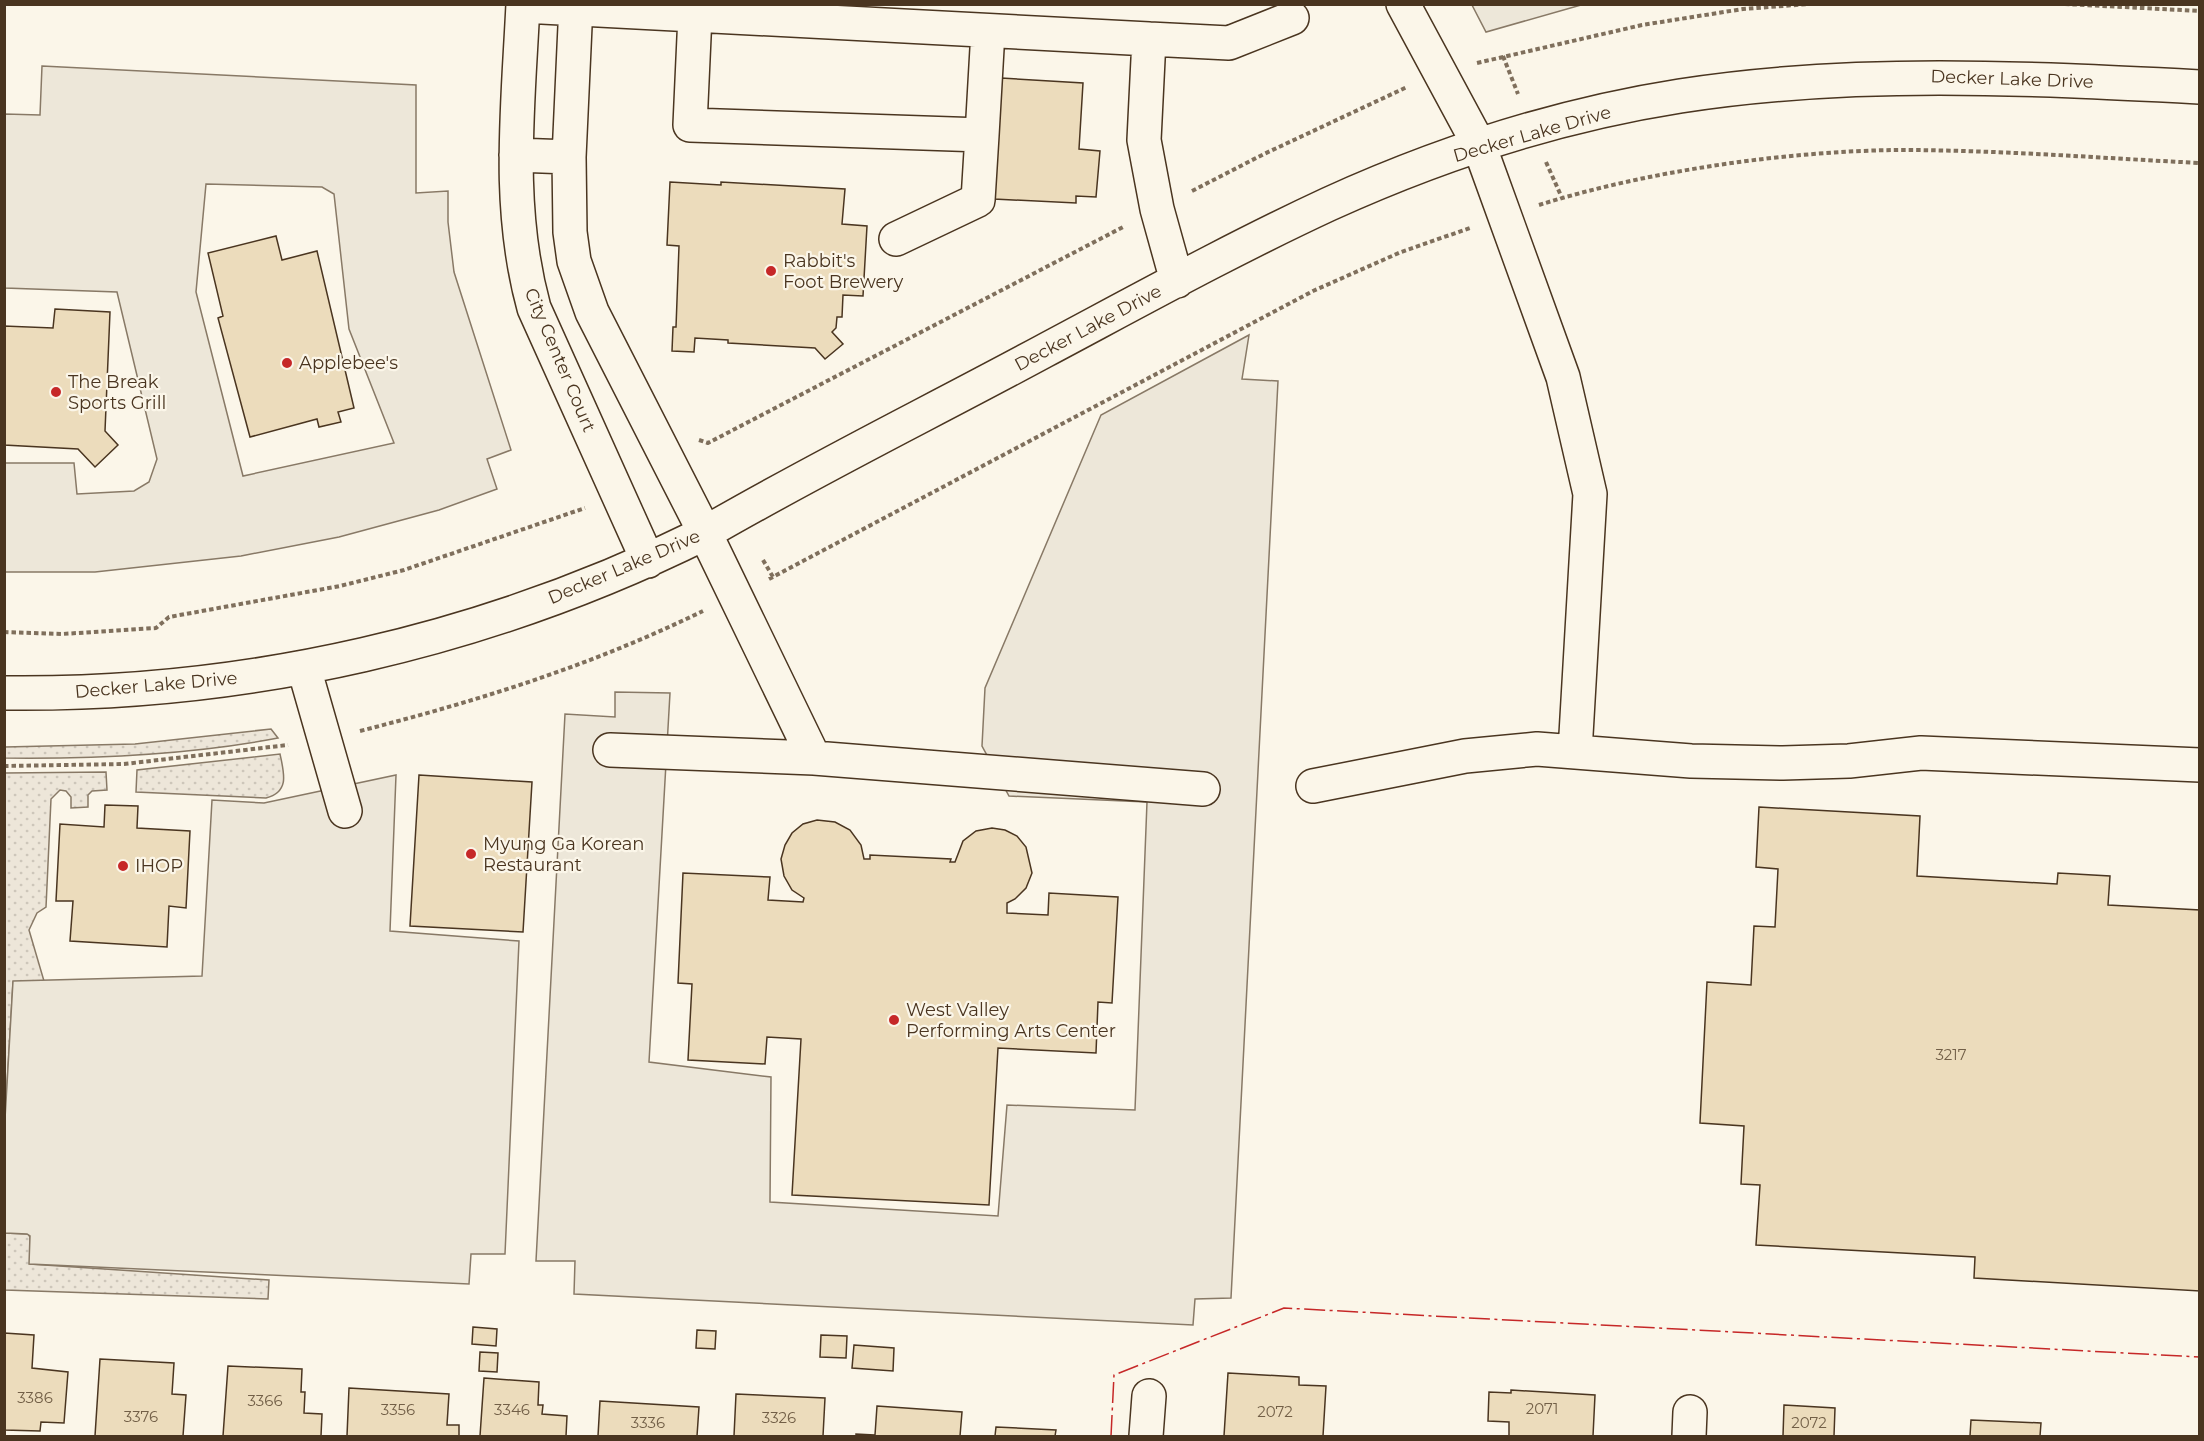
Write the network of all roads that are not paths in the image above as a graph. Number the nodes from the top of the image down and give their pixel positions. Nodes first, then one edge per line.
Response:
1 (1403, 4) edge
2 (523, 5) edge
3 (576, 7) edge
4 (695, 15) junction
5 (1292, 18) dead end
6 (988, 31) junction
7 (1149, 39) junction
8 (2199, 87) edge
9 (982, 135) junction
10 (1479, 145) junction
11 (516, 155) junction
12 (569, 157) junction
13 (896, 238) dead end
14 (1177, 280) junction
15 (705, 533) junction
16 (648, 561) junction
17 (304, 668) junction
18 (4, 693) edge
19 (610, 750) dead end
20 (1575, 752) junction
21 (814, 758) junction
22 (2199, 765) edge
23 (1313, 786) dead end
24 (1203, 789) dead end
25 (345, 812) dead end
26 (1149, 1396) dead end
27 (1146, 1437) edge

1 - 10 street
2 - 3 street
2 - 11 street, City Center Court
3 - 4 street
3 - 12 street
4 - 6 street
4 - 9 street
5 - 7 street
6 - 7 street
6 - 9 street
7 - 14 street
8 - 10 street, Decker Lake Drive
9 - 13 street
10 - 14 street, Decker Lake Drive
10 - 20 street
11 - 12 street
11 - 16 street, City Center Court
12 - 15 street
14 - 15 street, Decker Lake Drive
15 - 16 street, Decker Lake Drive
15 - 21 street
16 - 17 street, Decker Lake Drive
17 - 18 street, Decker Lake Drive
17 - 25 street
19 - 21 street
20 - 22 street
20 - 23 street
21 - 24 street
26 - 27 street

